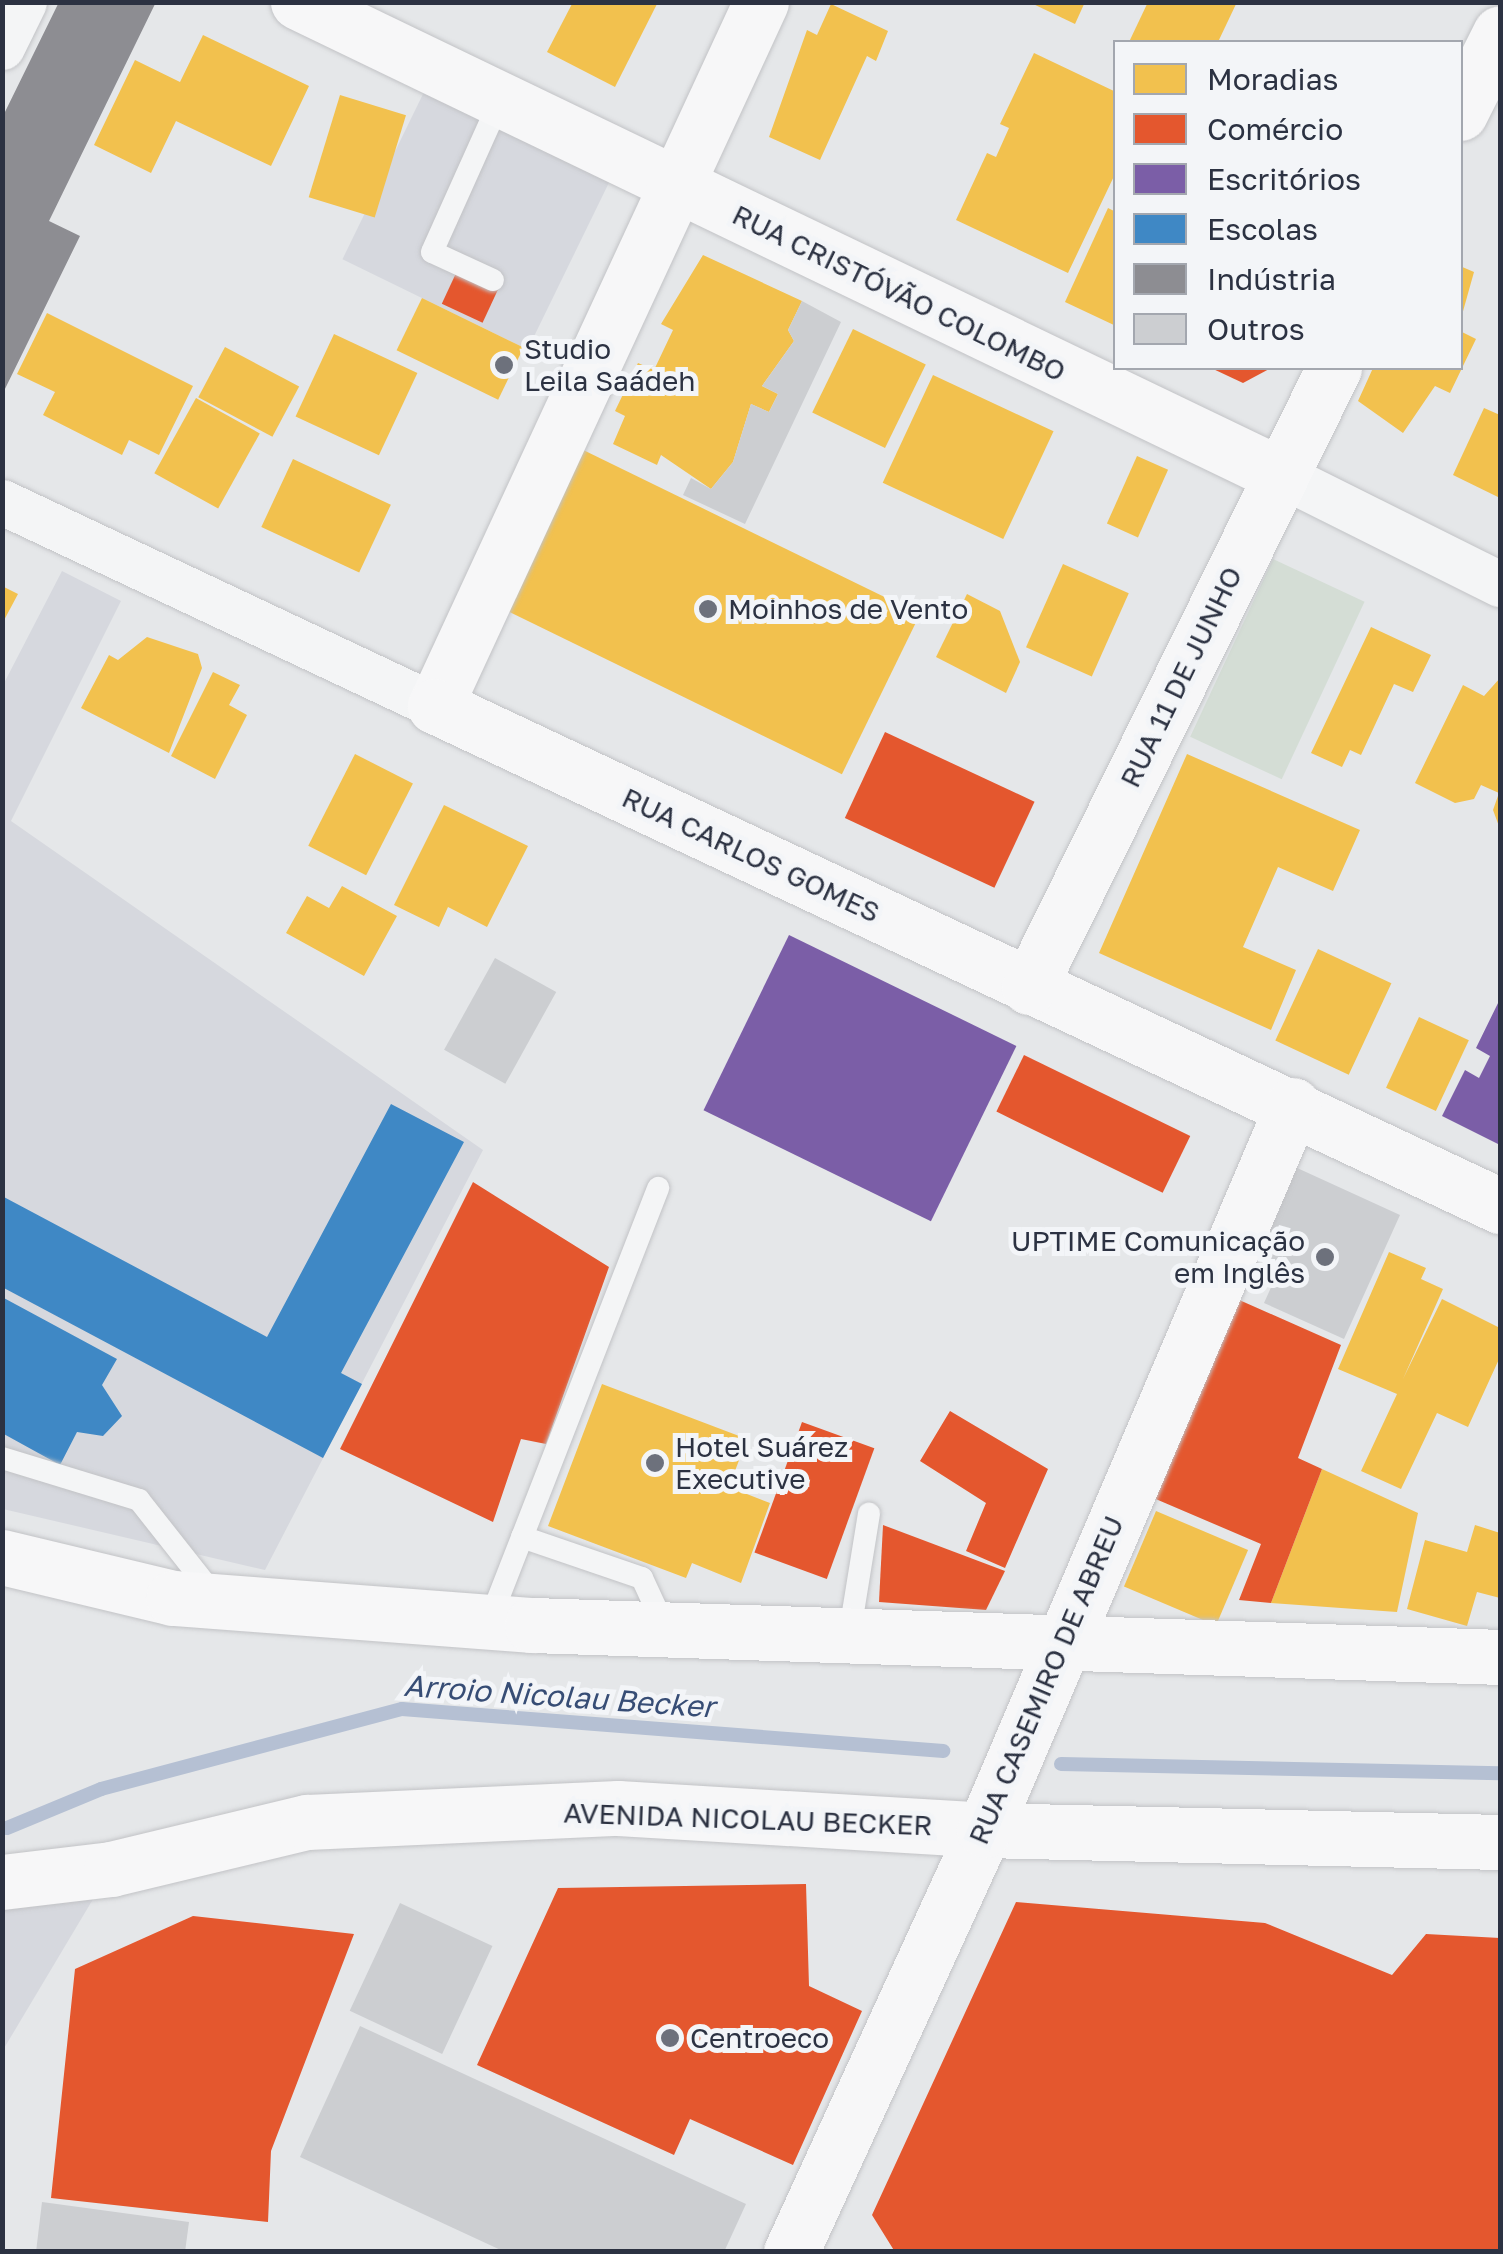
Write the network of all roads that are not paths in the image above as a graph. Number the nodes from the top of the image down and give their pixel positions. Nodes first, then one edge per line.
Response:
1 (24, 2) edge
2 (298, 2) edge
3 (761, 2) edge
4 (1500, 33) edge
5 (2, 47) edge
6 (500, 100) junction
7 (1463, 107) edge
8 (676, 187) junction
9 (493, 280) dead end
10 (1333, 370) edge
11 (1281, 475) junction
12 (2, 502) edge
13 (1500, 584) edge
14 (435, 706) junction
15 (1029, 987) junction
16 (1293, 1105) junction
17 (658, 1188) dead end
18 (1500, 1206) edge
19 (2, 1458) edge
20 (869, 1514) dead end
21 (522, 1537) junction
22 (2, 1557) edge
23 (220, 1602) junction
24 (490, 1622) junction
25 (667, 1631) junction
26 (849, 1637) junction
27 (1060, 1645) junction
28 (1500, 1657) edge
29 (984, 1830) junction
30 (1500, 1842) edge
31 (2, 1882) edge
32 (791, 2252) edge

1 - 5 street
2 - 6 street, RUA CRISTÓVÃO COLOMBO
3 - 8 street
4 - 7 street
6 - 8 street, RUA CRISTÓVÃO COLOMBO
6 - 9 lane
8 - 11 street, RUA CRISTÓVÃO COLOMBO
8 - 14 street
10 - 11 street, RUA 11 DE JUNHO
11 - 13 street, RUA CRISTÓVÃO COLOMBO
11 - 15 street, RUA 11 DE JUNHO
12 - 14 street, RUA CARLOS GOMES
14 - 15 street, RUA CARLOS GOMES
15 - 16 street, RUA CARLOS GOMES
16 - 18 street, RUA CARLOS GOMES
16 - 27 street, RUA CASEMIRO DE ABREU
17 - 21 lane
19 - 23 lane
20 - 26 lane
21 - 24 lane
21 - 25 lane
22 - 23 street
23 - 24 street
24 - 25 street
25 - 26 street
26 - 27 street
27 - 28 street
27 - 29 street, RUA CASEMIRO DE ABREU
29 - 30 street, AVENIDA NICOLAU BECKER
29 - 31 street, AVENIDA NICOLAU BECKER
29 - 32 street, RUA CASEMIRO DE ABREU

